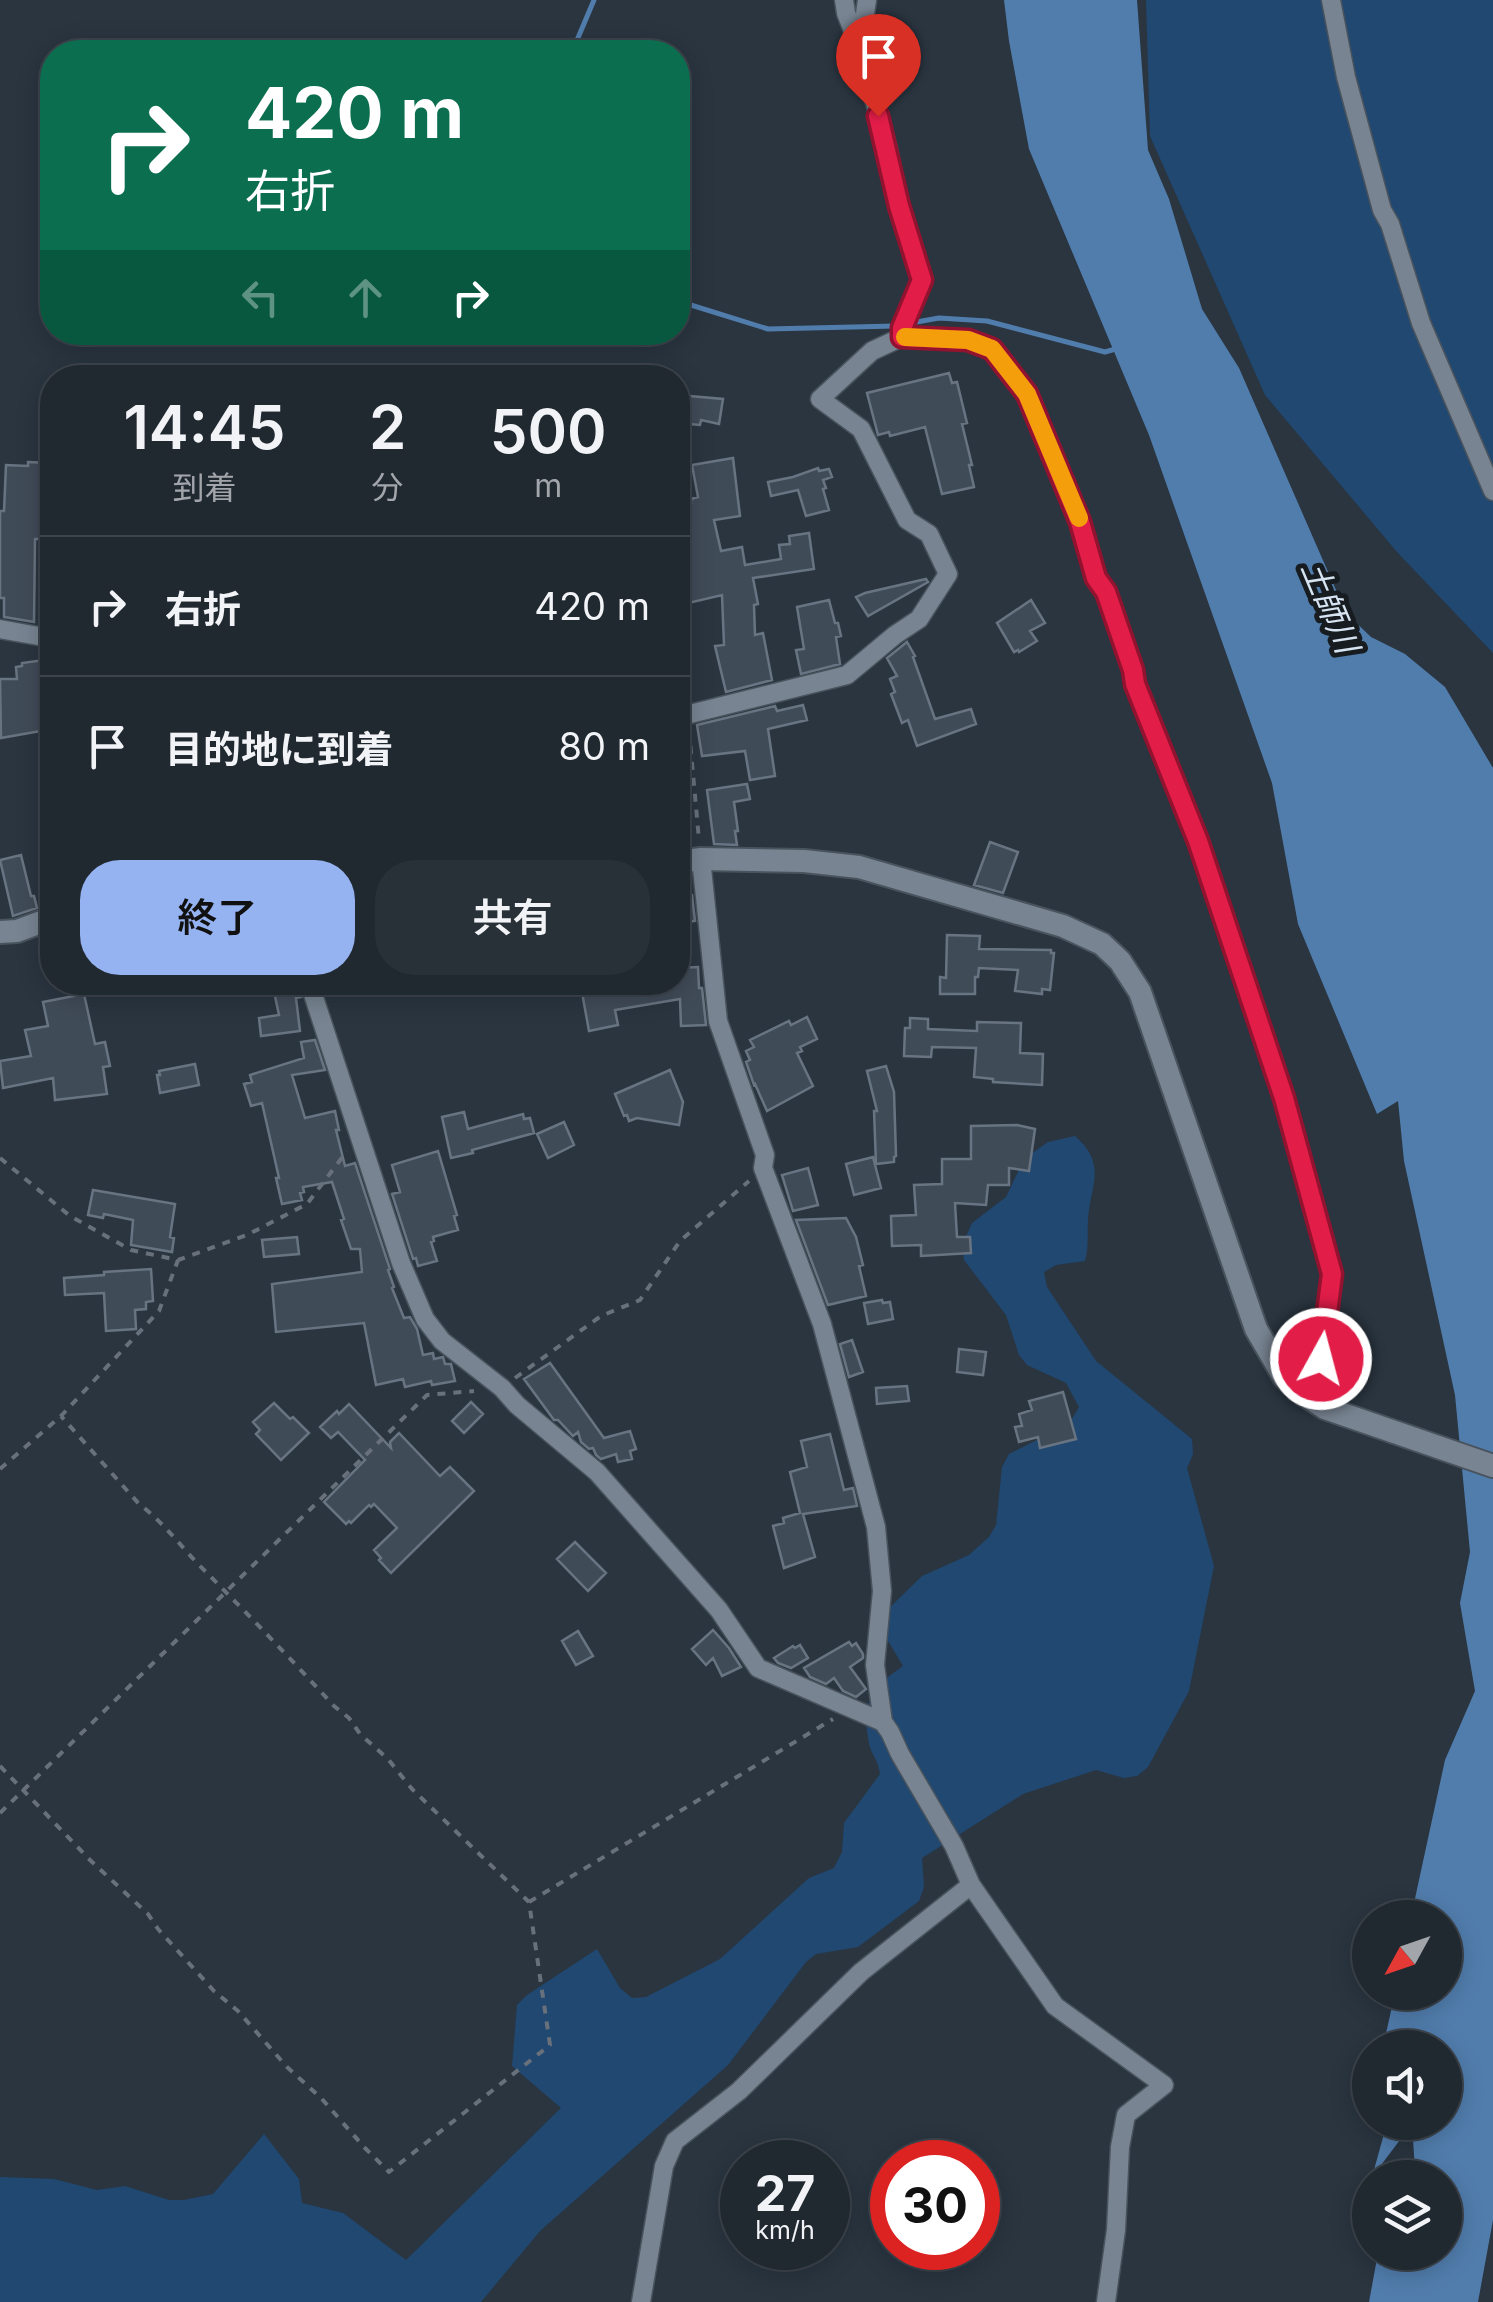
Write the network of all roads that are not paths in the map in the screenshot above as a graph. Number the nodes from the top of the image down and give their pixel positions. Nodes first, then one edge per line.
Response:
1 (844, 0) edge
2 (867, 0) edge
3 (1332, 0) edge
4 (860, 50) junction
5 (902, 337) junction
6 (1493, 491) edge
7 (0, 628) edge
8 (40, 636) edge
9 (690, 714) edge
10 (690, 860) edge
11 (690, 866) edge
12 (40, 922) edge
13 (0, 932) edge
14 (314, 995) edge
15 (1302, 1393) junction
16 (1493, 1466) edge
17 (883, 1722) junction
18 (971, 1885) junction
19 (641, 2302) edge
20 (1106, 2302) edge

1 - 4 street
2 - 4 street
3 - 6 street
4 - 5 street
5 - 9 street
5 - 15 street
7 - 8 street
10 - 15 street
11 - 17 street
12 - 13 street
14 - 17 street
15 - 16 street
17 - 18 street
18 - 19 street
18 - 20 street

